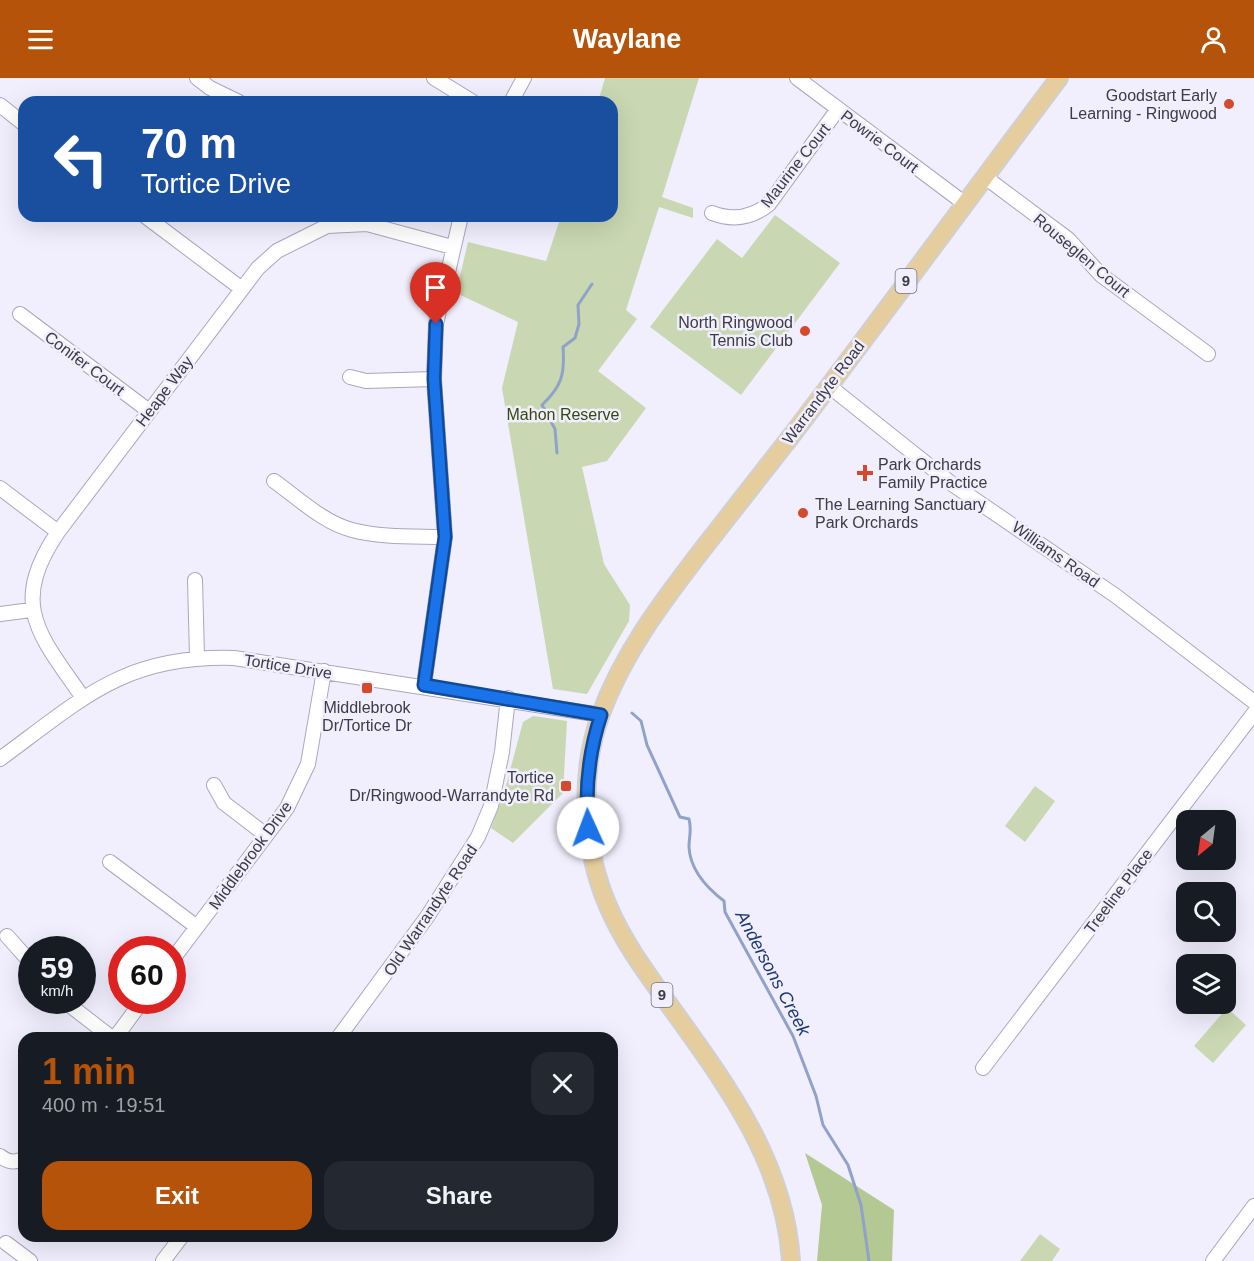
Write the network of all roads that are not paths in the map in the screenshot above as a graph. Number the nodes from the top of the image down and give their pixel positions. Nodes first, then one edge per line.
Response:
1 (197, 78) edge
2 (434, 78) edge
3 (524, 78) edge
4 (797, 78) edge
5 (1059, 78) edge
6 (226, 96) edge
7 (463, 96) edge
8 (514, 96) edge
9 (0, 105) edge
10 (838, 109) junction
11 (18, 119) edge
12 (985, 177) junction
13 (964, 203) junction
14 (712, 213) dead end
15 (153, 222) edge
16 (323, 222) edge
17 (339, 222) edge
18 (459, 222) edge
19 (452, 247) junction
20 (242, 289) junction
21 (20, 314) dead end
22 (1208, 354) dead end
23 (350, 377) dead end
24 (434, 379) junction
25 (829, 386) junction
26 (149, 411) junction
27 (274, 481) dead end
28 (0, 488) edge
29 (58, 532) junction
30 (445, 537) junction
31 (195, 580) dead end
32 (31, 610) junction
33 (0, 614) edge
34 (197, 657) junction
35 (324, 671) junction
36 (424, 685) junction
37 (83, 698) junction
38 (508, 699) junction
39 (1254, 702) edge
40 (1254, 713) edge
41 (601, 715) junction
42 (0, 759) edge
43 (214, 785) dead end
44 (266, 835) junction
45 (110, 862) dead end
46 (197, 927) junction
47 (7, 936) dead end
48 (186, 942) edge
49 (18, 948) edge
50 (81, 1014) edge
51 (131, 1014) edge
52 (105, 1032) edge
53 (118, 1032) edge
54 (343, 1032) edge
55 (982, 1068) dead end
56 (0, 1156) edge
57 (18, 1160) edge
58 (1254, 1206) edge
59 (177, 1242) edge
60 (6, 1243) dead end
61 (15, 1256) edge
62 (30, 1261) edge
63 (163, 1261) edge
64 (791, 1261) edge
65 (1213, 1261) edge

1 - 6 street
2 - 7 street
3 - 8 street
4 - 10 street, Powrie Court
5 - 12 main road, Warrandyte Road / 9
9 - 11 street
10 - 13 street, Powrie Court
10 - 14 street, Maurine Court
12 - 13 main road, Warrandyte Road / 9
12 - 22 street, Rouseglen Court
13 - 25 main road, Warrandyte Road / 9
15 - 20 street
16 - 20 street, Heape Way
17 - 19 street, Heape Way
18 - 19 street
19 - 24 street
20 - 26 street, Heape Way
21 - 26 street, Conifer Court
23 - 24 street
24 - 30 street
25 - 39 street, Williams Road
25 - 41 main road, Warrandyte Road / 9
26 - 29 street, Heape Way
27 - 30 street
28 - 29 street
29 - 32 street, Heape Way
30 - 36 street
31 - 34 street
32 - 33 street
32 - 37 street, Heape Way
34 - 35 street, Tortice Drive
34 - 37 street, Tortice Drive
35 - 36 street, Tortice Drive
35 - 44 street, Middlebrook Drive
36 - 38 street, Tortice Drive
37 - 42 street, Tortice Drive
38 - 41 street, Tortice Drive
38 - 54 street, Old Warrandyte Road
40 - 55 street, Treeline Place
41 - 64 main road, 9
43 - 44 street
44 - 46 street, Middlebrook Drive
45 - 46 street
46 - 48 street, Middlebrook Drive
47 - 49 street
50 - 52 street
51 - 53 street
56 - 57 street
58 - 65 street
59 - 63 street
60 - 61 street
61 - 62 street

